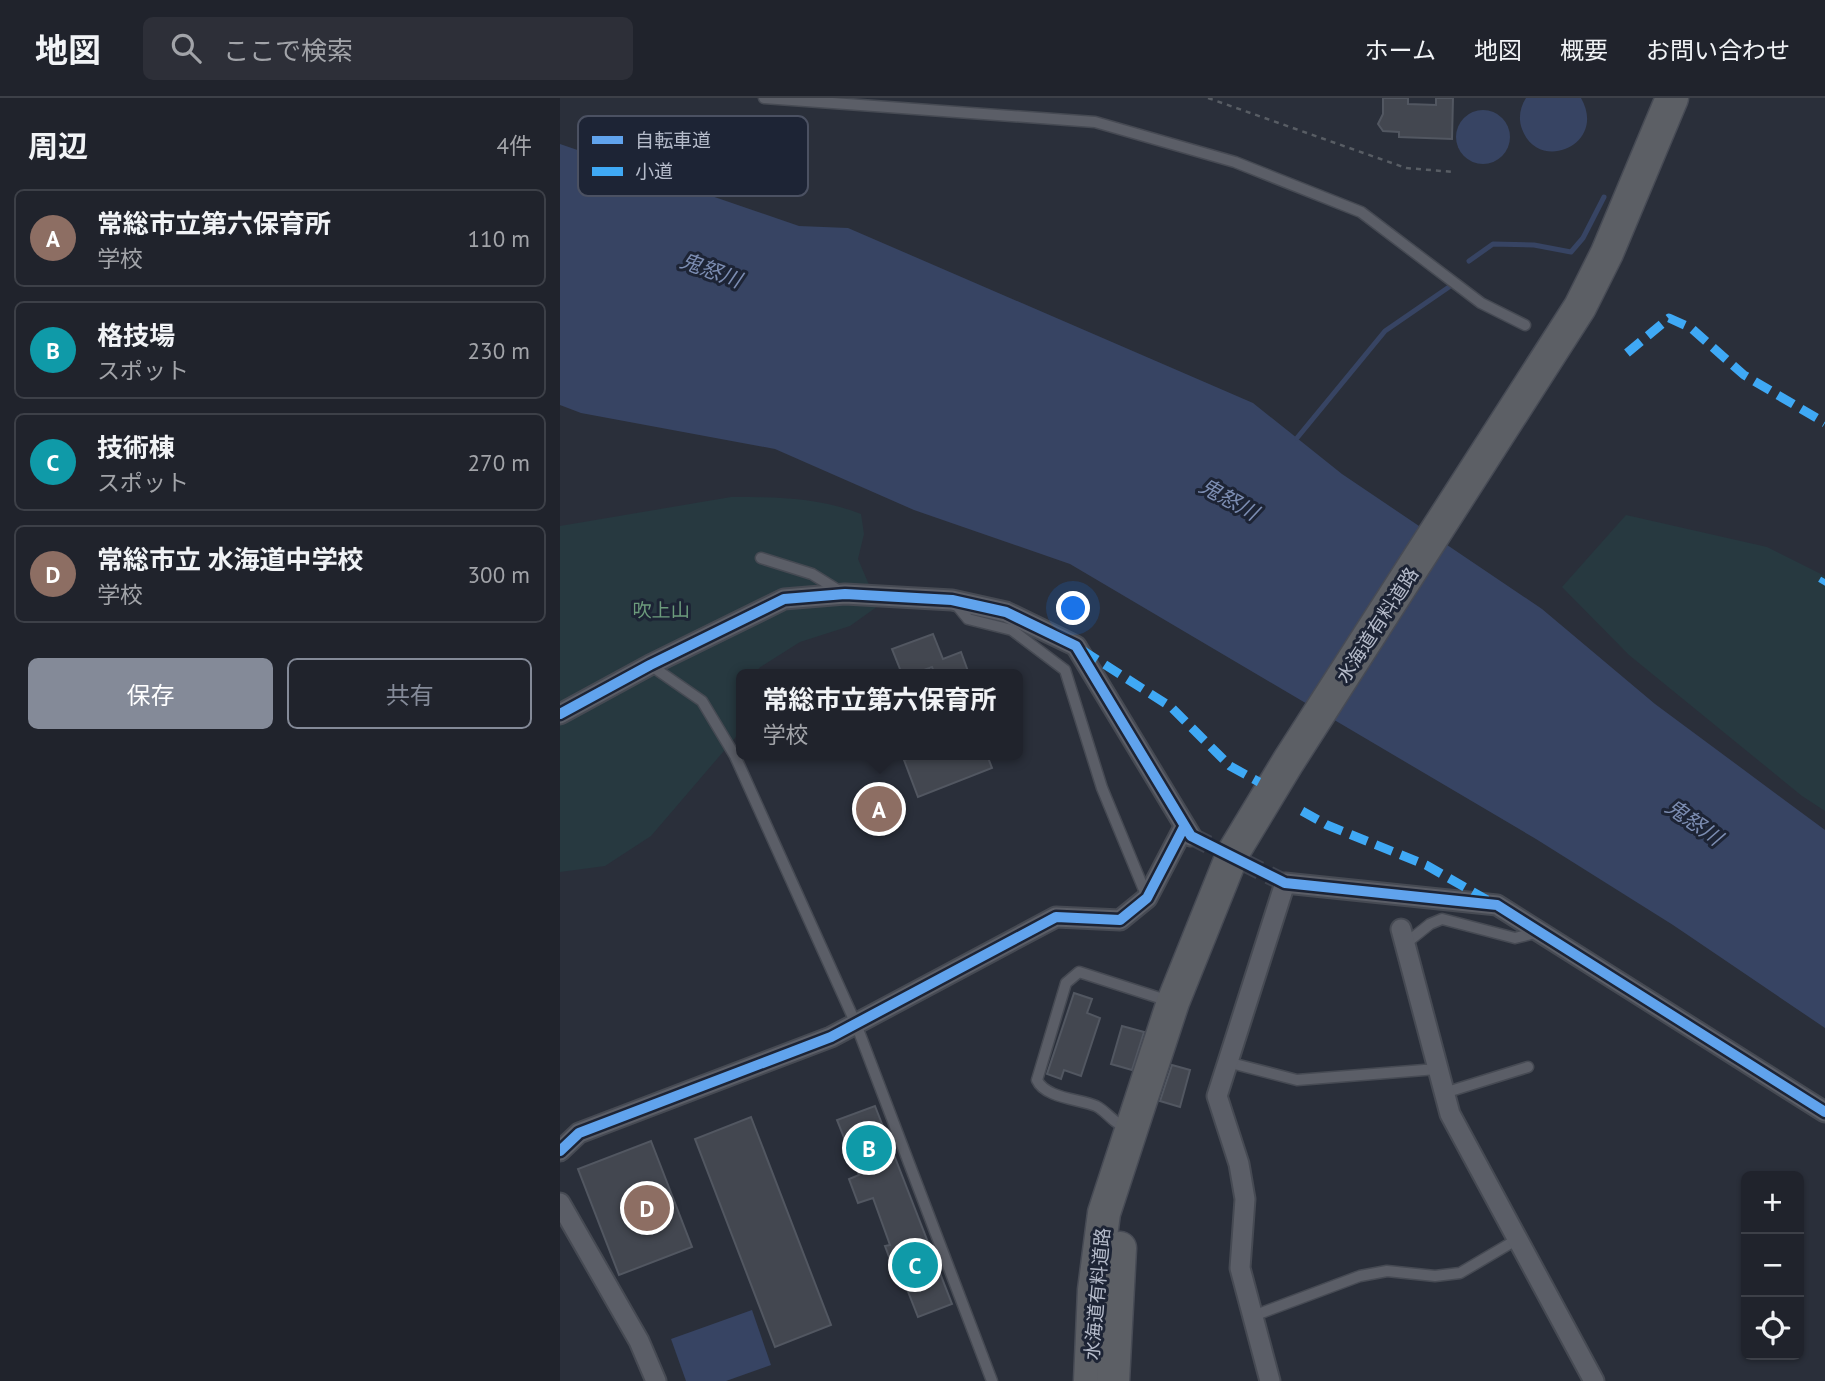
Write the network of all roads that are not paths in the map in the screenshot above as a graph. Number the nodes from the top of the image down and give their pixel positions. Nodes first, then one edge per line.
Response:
1 (764, 98) edge
2 (1665, 98) edge
3 (1672, 98) edge
4 (1655, 137) junction
5 (1525, 325) dead end
6 (761, 558) dead end
7 (845, 594) junction
8 (952, 600) junction
9 (650, 665) junction
10 (560, 714) edge
11 (736, 758) edge
12 (737, 760) edge
13 (1147, 898) junction
14 (1540, 931) junction
15 (1403, 936) joint
16 (1173, 1002) junction
17 (856, 1024) junction
18 (1227, 1062) junction
19 (1528, 1067) dead end
20 (1437, 1069) junction
21 (1444, 1093) junction
22 (1825, 1112) edge
23 (1131, 1128) junction
24 (560, 1151) edge
25 (560, 1203) edge
26 (1516, 1240) junction
27 (1253, 1316) junction
28 (656, 1381) edge
29 (992, 1381) edge
30 (1090, 1381) edge
31 (1113, 1381) edge
32 (1270, 1381) edge
33 (1594, 1381) edge

1 - 5 lane
2 - 4 highway, 水海道有料道路
3 - 4 highway, 水海道有料道路
4 - 16 highway, 水海道有料道路
6 - 7 lane
7 - 8 street
7 - 9 street
8 - 13 lane
8 - 13 street
9 - 10 street
9 - 11 lane
12 - 17 lane
13 - 17 street
14 - 15 lane
14 - 18 street
14 - 22 street
15 - 20 street
16 - 23 highway, 水海道有料道路
16 - 23 lane
17 - 24 street
17 - 29 lane
18 - 20 lane
18 - 27 street
19 - 21 lane
20 - 21 street
21 - 26 street
23 - 30 highway, 水海道有料道路
23 - 31 highway, 水海道有料道路
25 - 28 street
26 - 27 lane
26 - 33 street
27 - 32 street

